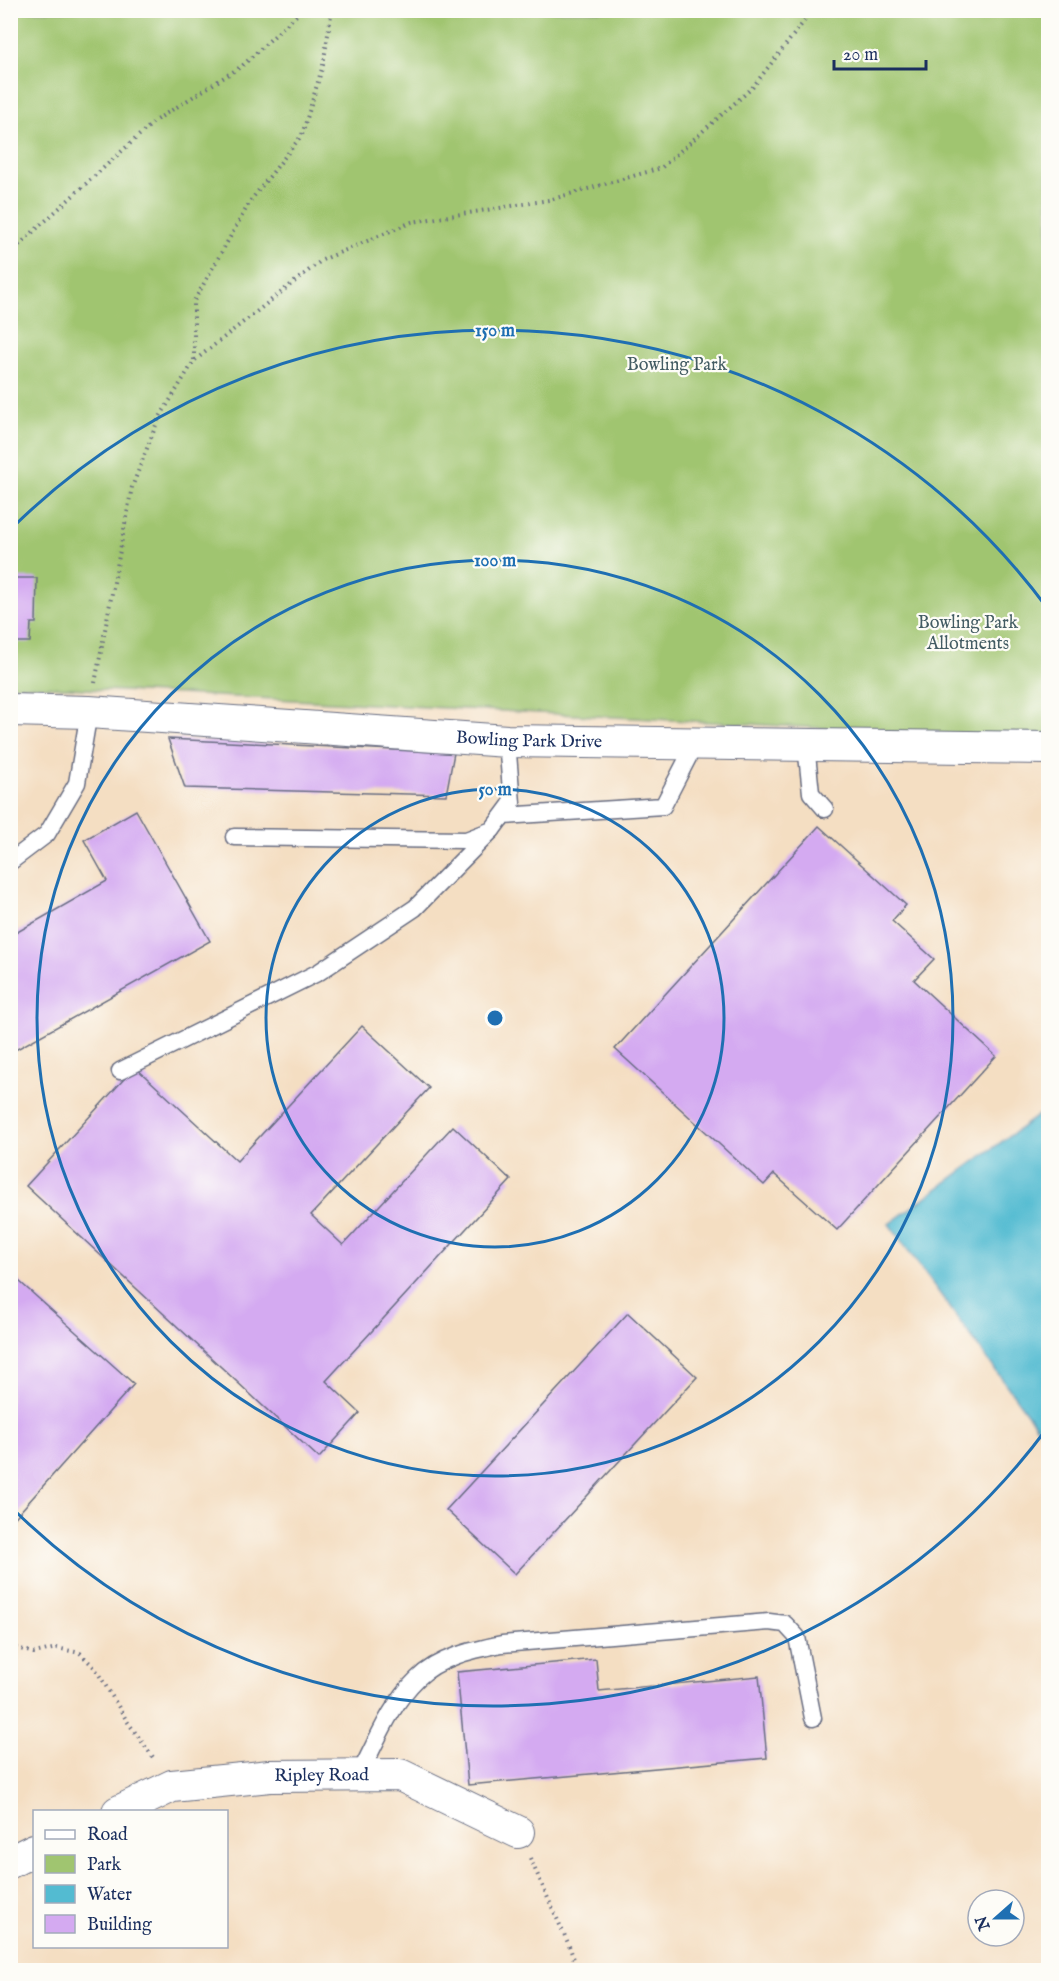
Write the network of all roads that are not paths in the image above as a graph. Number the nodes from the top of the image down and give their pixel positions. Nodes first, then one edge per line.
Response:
1 (10, 710) edge
2 (89, 712) junction
3 (507, 741) junction
4 (694, 744) junction
5 (806, 745) junction
6 (1048, 748) edge
7 (825, 809) dead end
8 (503, 816) junction
9 (492, 830) junction
10 (234, 837) dead end
11 (10, 862) edge
12 (120, 1071) dead end
13 (813, 1718) dead end
14 (359, 1775) junction
15 (122, 1810) edge
16 (518, 1832) road end
17 (33, 1850) edge
18 (10, 1862) edge

1 - 2 street, Bowling Park Drive
2 - 3 street, Bowling Park Drive
2 - 11 lane
3 - 4 street, Bowling Park Drive
3 - 8 lane
4 - 5 street, Bowling Park Drive
4 - 8 lane
5 - 6 street, Bowling Park Drive
5 - 7 lane
8 - 9 lane
9 - 10 lane
9 - 12 lane
13 - 14 lane
14 - 15 street, Ripley Road
14 - 16 street, Ripley Road
17 - 18 street

